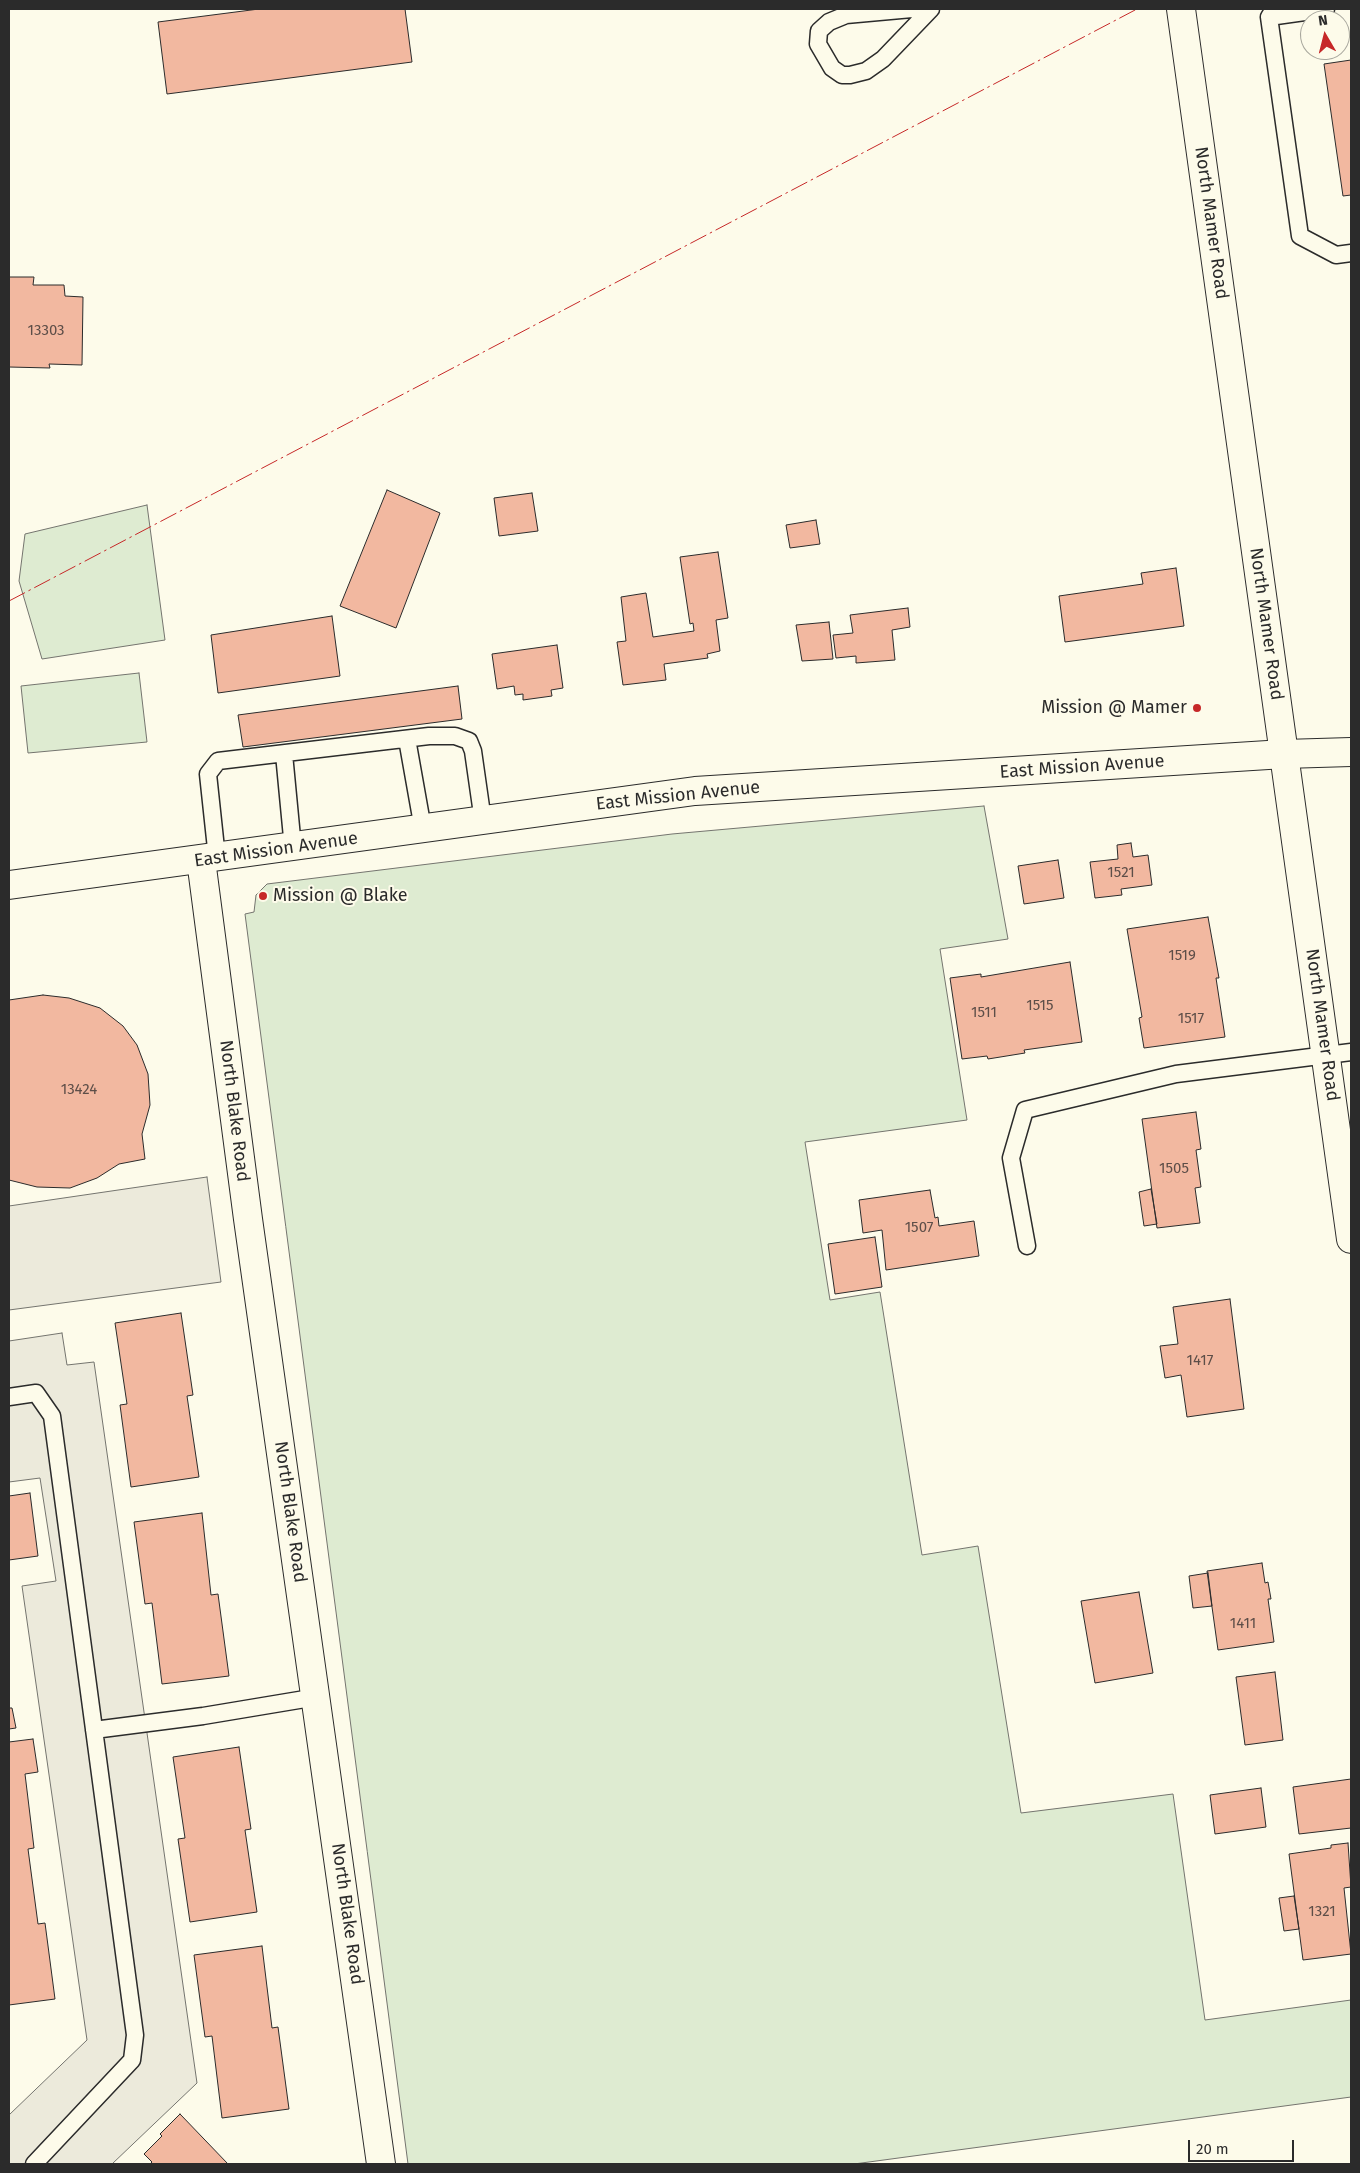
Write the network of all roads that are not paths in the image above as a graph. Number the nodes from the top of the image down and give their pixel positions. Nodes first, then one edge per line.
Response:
1 (912, 9) edge
2 (931, 9) edge
3 (1181, 9) edge
4 (1326, 9) edge
5 (1272, 13) edge
6 (1351, 253) edge
7 (407, 739) junction
8 (1351, 752) edge
9 (284, 754) junction
10 (1284, 754) junction
11 (483, 821) junction
12 (423, 829) junction
13 (293, 848) junction
14 (209, 859) junction
15 (9, 885) edge
16 (1339, 1054) edge
17 (1351, 1239) edge
18 (1026, 1246) dead end
19 (9, 1397) edge
20 (316, 1697) junction
21 (94, 1730) junction
22 (34, 2164) edge
23 (381, 2164) edge

1 - 2 lane
3 - 10 street, North Mamer Road
4 - 5 lane
5 - 6 lane
7 - 9 lane
7 - 11 lane
7 - 12 lane
8 - 10 street, East Mission Avenue
9 - 13 lane
9 - 14 lane
10 - 11 street, East Mission Avenue
10 - 16 street, North Mamer Road
11 - 12 street, East Mission Avenue
12 - 13 street, East Mission Avenue
13 - 14 street, East Mission Avenue
14 - 15 street, East Mission Avenue
14 - 20 street, North Blake Road
16 - 17 street, North Mamer Road
16 - 18 lane
19 - 21 lane
20 - 21 lane
20 - 23 street, North Blake Road
21 - 22 lane

